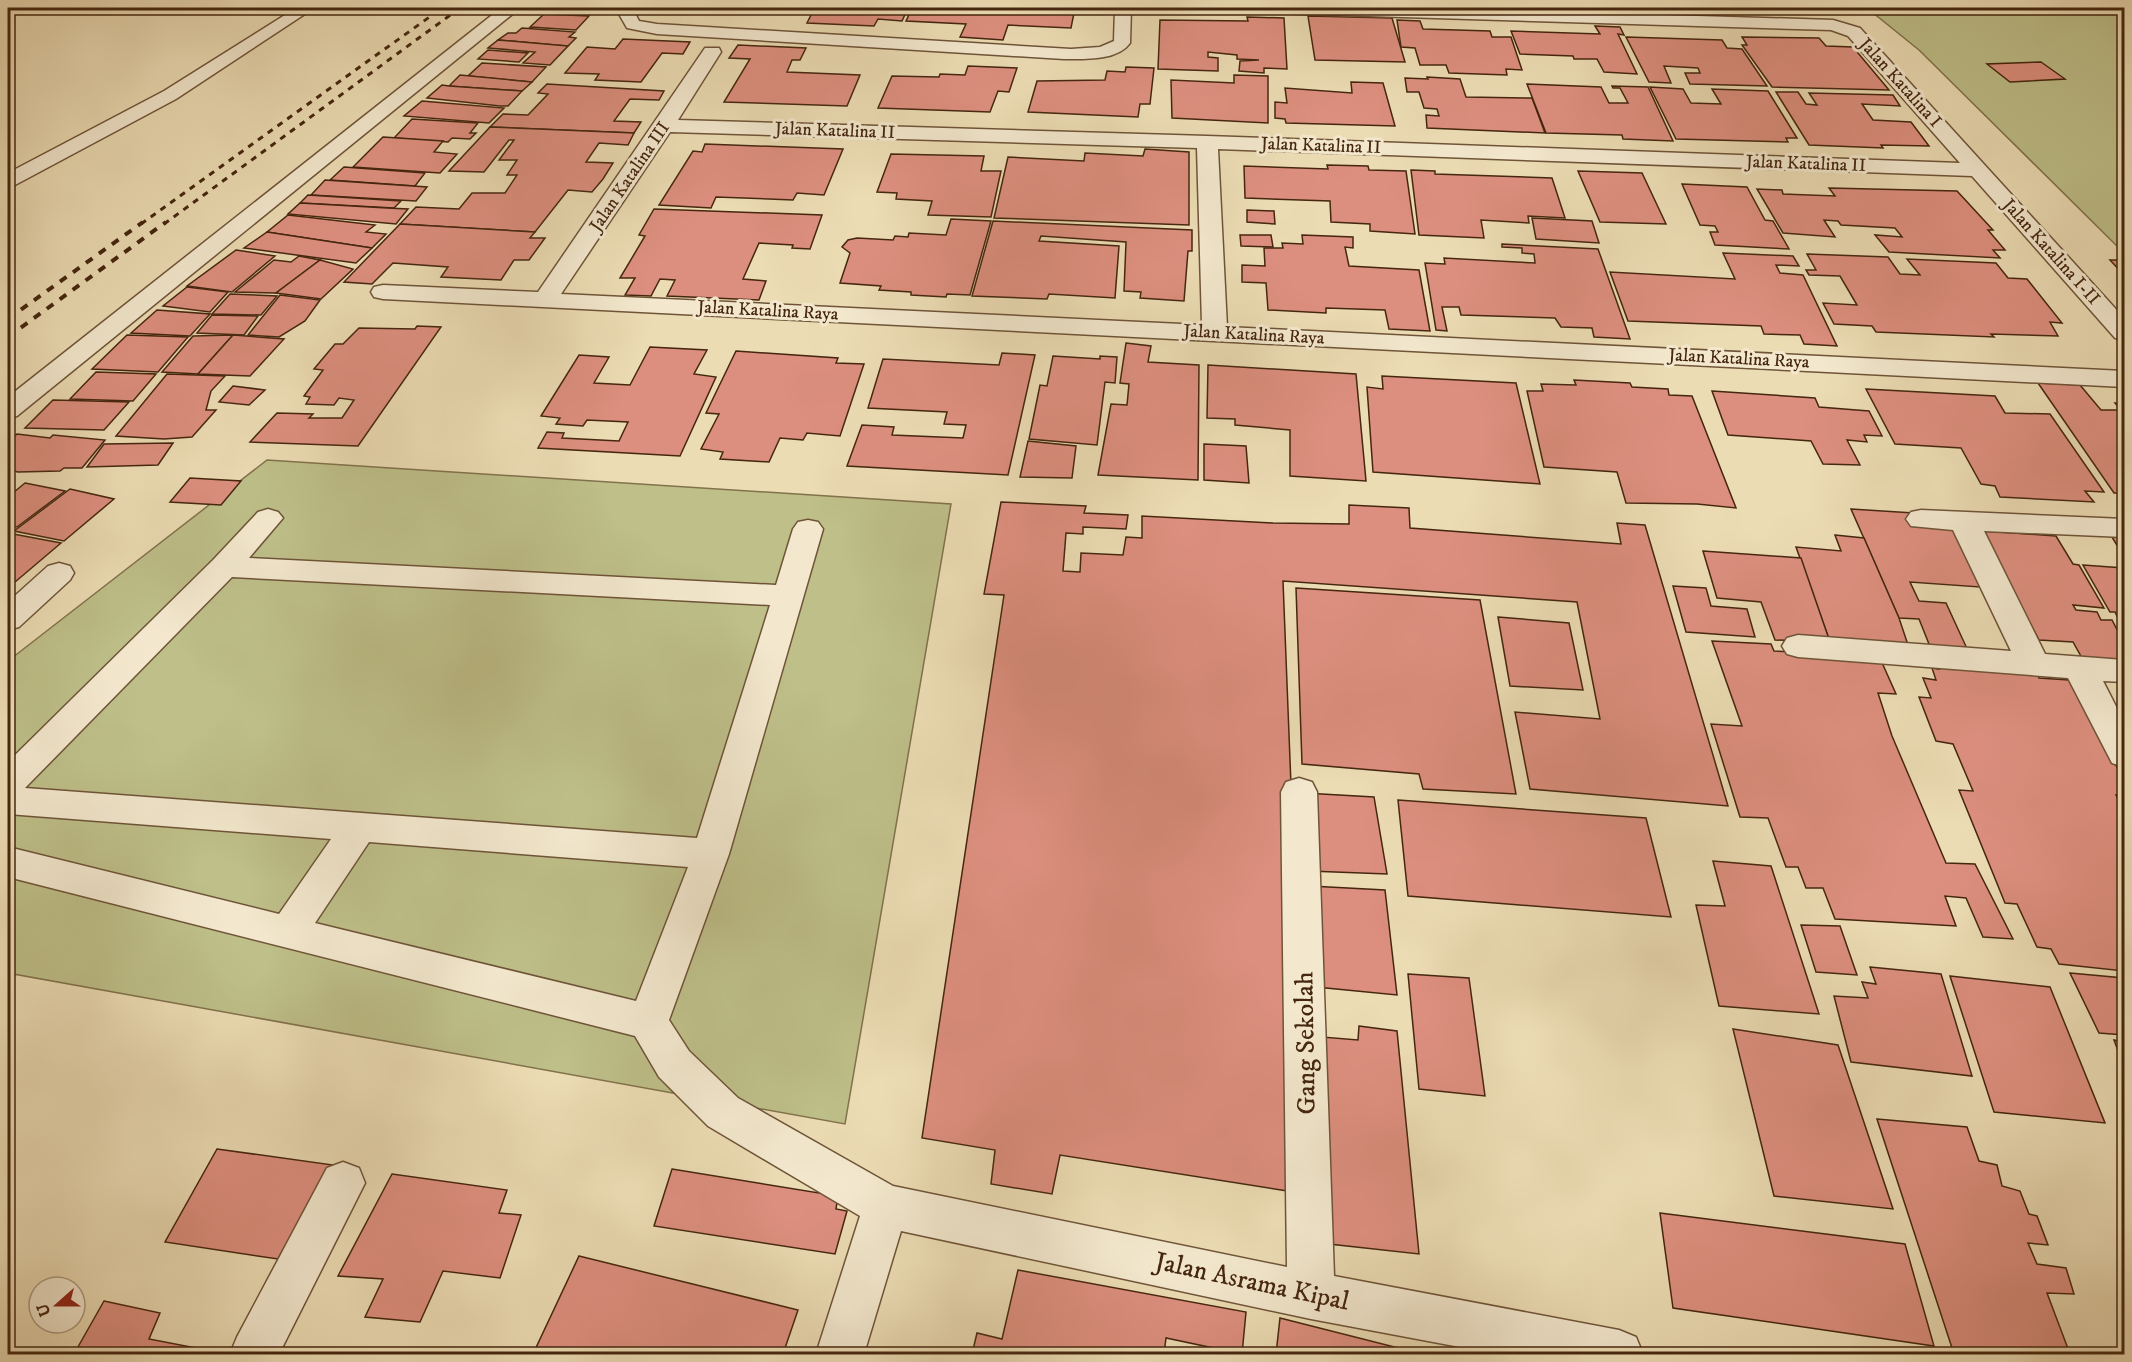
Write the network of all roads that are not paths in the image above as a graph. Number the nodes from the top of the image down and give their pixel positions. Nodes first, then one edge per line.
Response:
1 (306, 8) edge
2 (511, 8) edge
3 (635, 8) edge
4 (1123, 8) edge
5 (1268, 8) edge
6 (712, 52) dead end
7 (664, 126) junction
8 (1207, 142) junction
9 (1977, 170) junction
10 (8, 181) edge
11 (383, 292) dead end
12 (546, 300) junction
13 (1215, 333) junction
14 (2124, 333) edge
15 (2124, 379) edge
16 (8, 410) edge
17 (268, 518) dead end
18 (1921, 519) dead end
19 (1964, 521) junction
20 (2124, 528) edge
21 (808, 529) dead end
22 (224, 567) junction
23 (59, 573) dead end
24 (789, 596) junction
25 (8, 619) edge
26 (1798, 646) dead end
27 (2034, 665) junction
28 (2079, 667) junction
29 (2124, 671) edge
30 (2124, 754) edge
31 (8, 783) edge
32 (1299, 792) dead end
33 (8, 800) edge
34 (359, 828) junction
35 (711, 854) junction
36 (8, 862) edge
37 (288, 931) junction
38 (648, 1022) junction
39 (343, 1183) dead end
40 (886, 1206) junction
41 (1311, 1295) junction
42 (1507, 1345) edge
43 (254, 1354) edge
44 (840, 1354) edge
45 (1619, 1354) edge

1 - 10 lane
2 - 16 street
3 - 4 lane
5 - 9 street, Jalan Katalina I
6 - 7 street, Jalan Katalina III
7 - 8 street, Jalan Katalina II
7 - 12 street, Jalan Katalina III
8 - 9 street, Jalan Katalina II
8 - 13 street
9 - 14 street, Jalan Katalina I-II
11 - 12 street, Jalan Katalina Raya
12 - 13 street, Jalan Katalina Raya
13 - 15 street, Jalan Katalina Raya
17 - 22 street
18 - 19 street
19 - 20 street
19 - 27 street
21 - 24 street
22 - 24 street
22 - 31 street
23 - 25 street
24 - 35 street
26 - 27 street
27 - 28 street
28 - 29 street
28 - 30 street
32 - 41 street, Gang Sekolah
33 - 34 street
34 - 35 street
34 - 37 street
35 - 38 street
36 - 37 street
37 - 38 street
38 - 40 street, Jalan Asrama Kipal
39 - 43 street
40 - 41 street, Jalan Asrama Kipal
40 - 44 street
41 - 42 street, Jalan Asrama Kipal
42 - 45 street, Jalan Asrama Kipal

